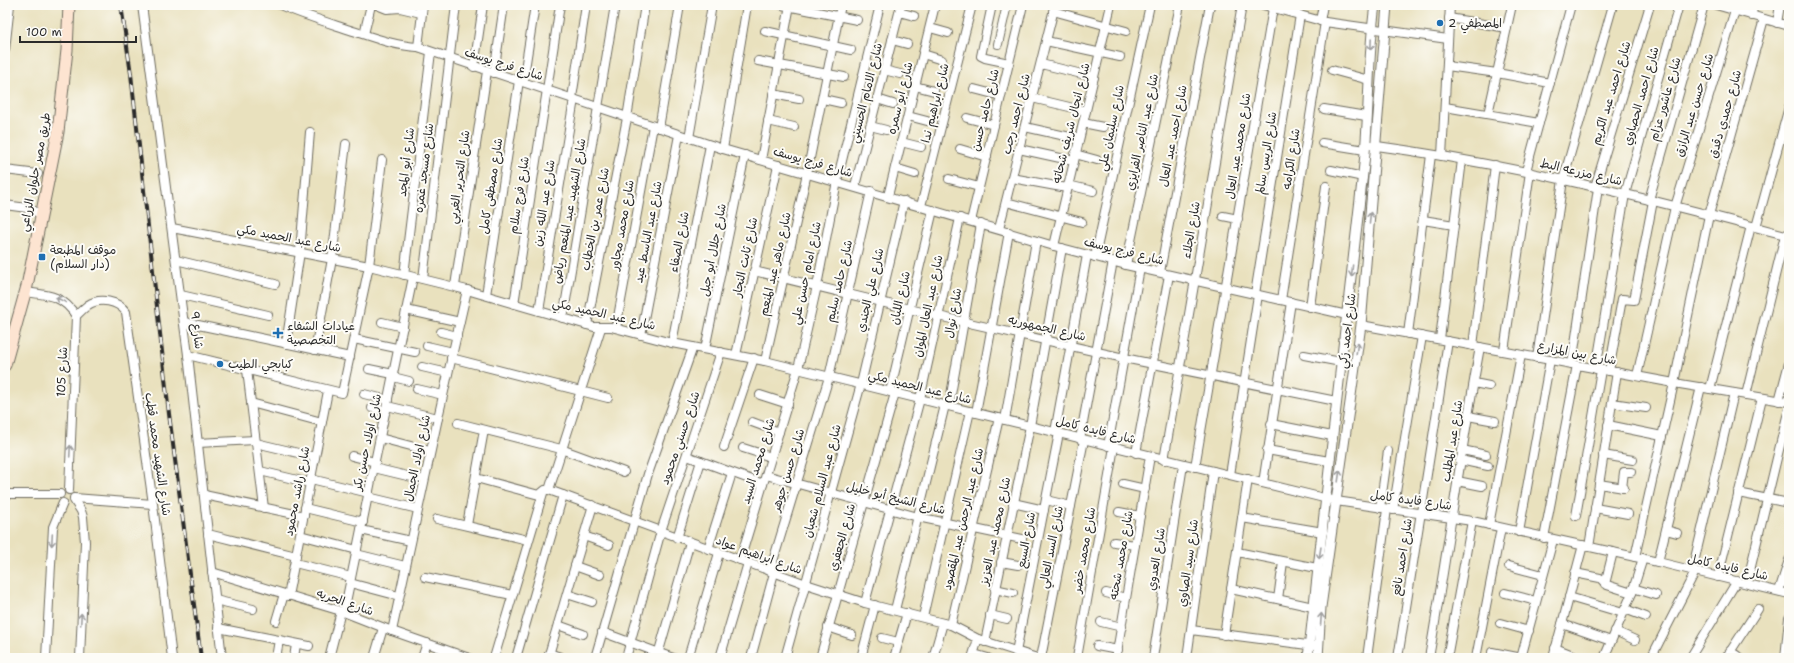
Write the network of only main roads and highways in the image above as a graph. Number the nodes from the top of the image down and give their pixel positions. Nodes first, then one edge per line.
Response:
1 (68, 5) edge
2 (5, 365) edge

1 - 2 main road, طريق مصر حلوان الزراعي

